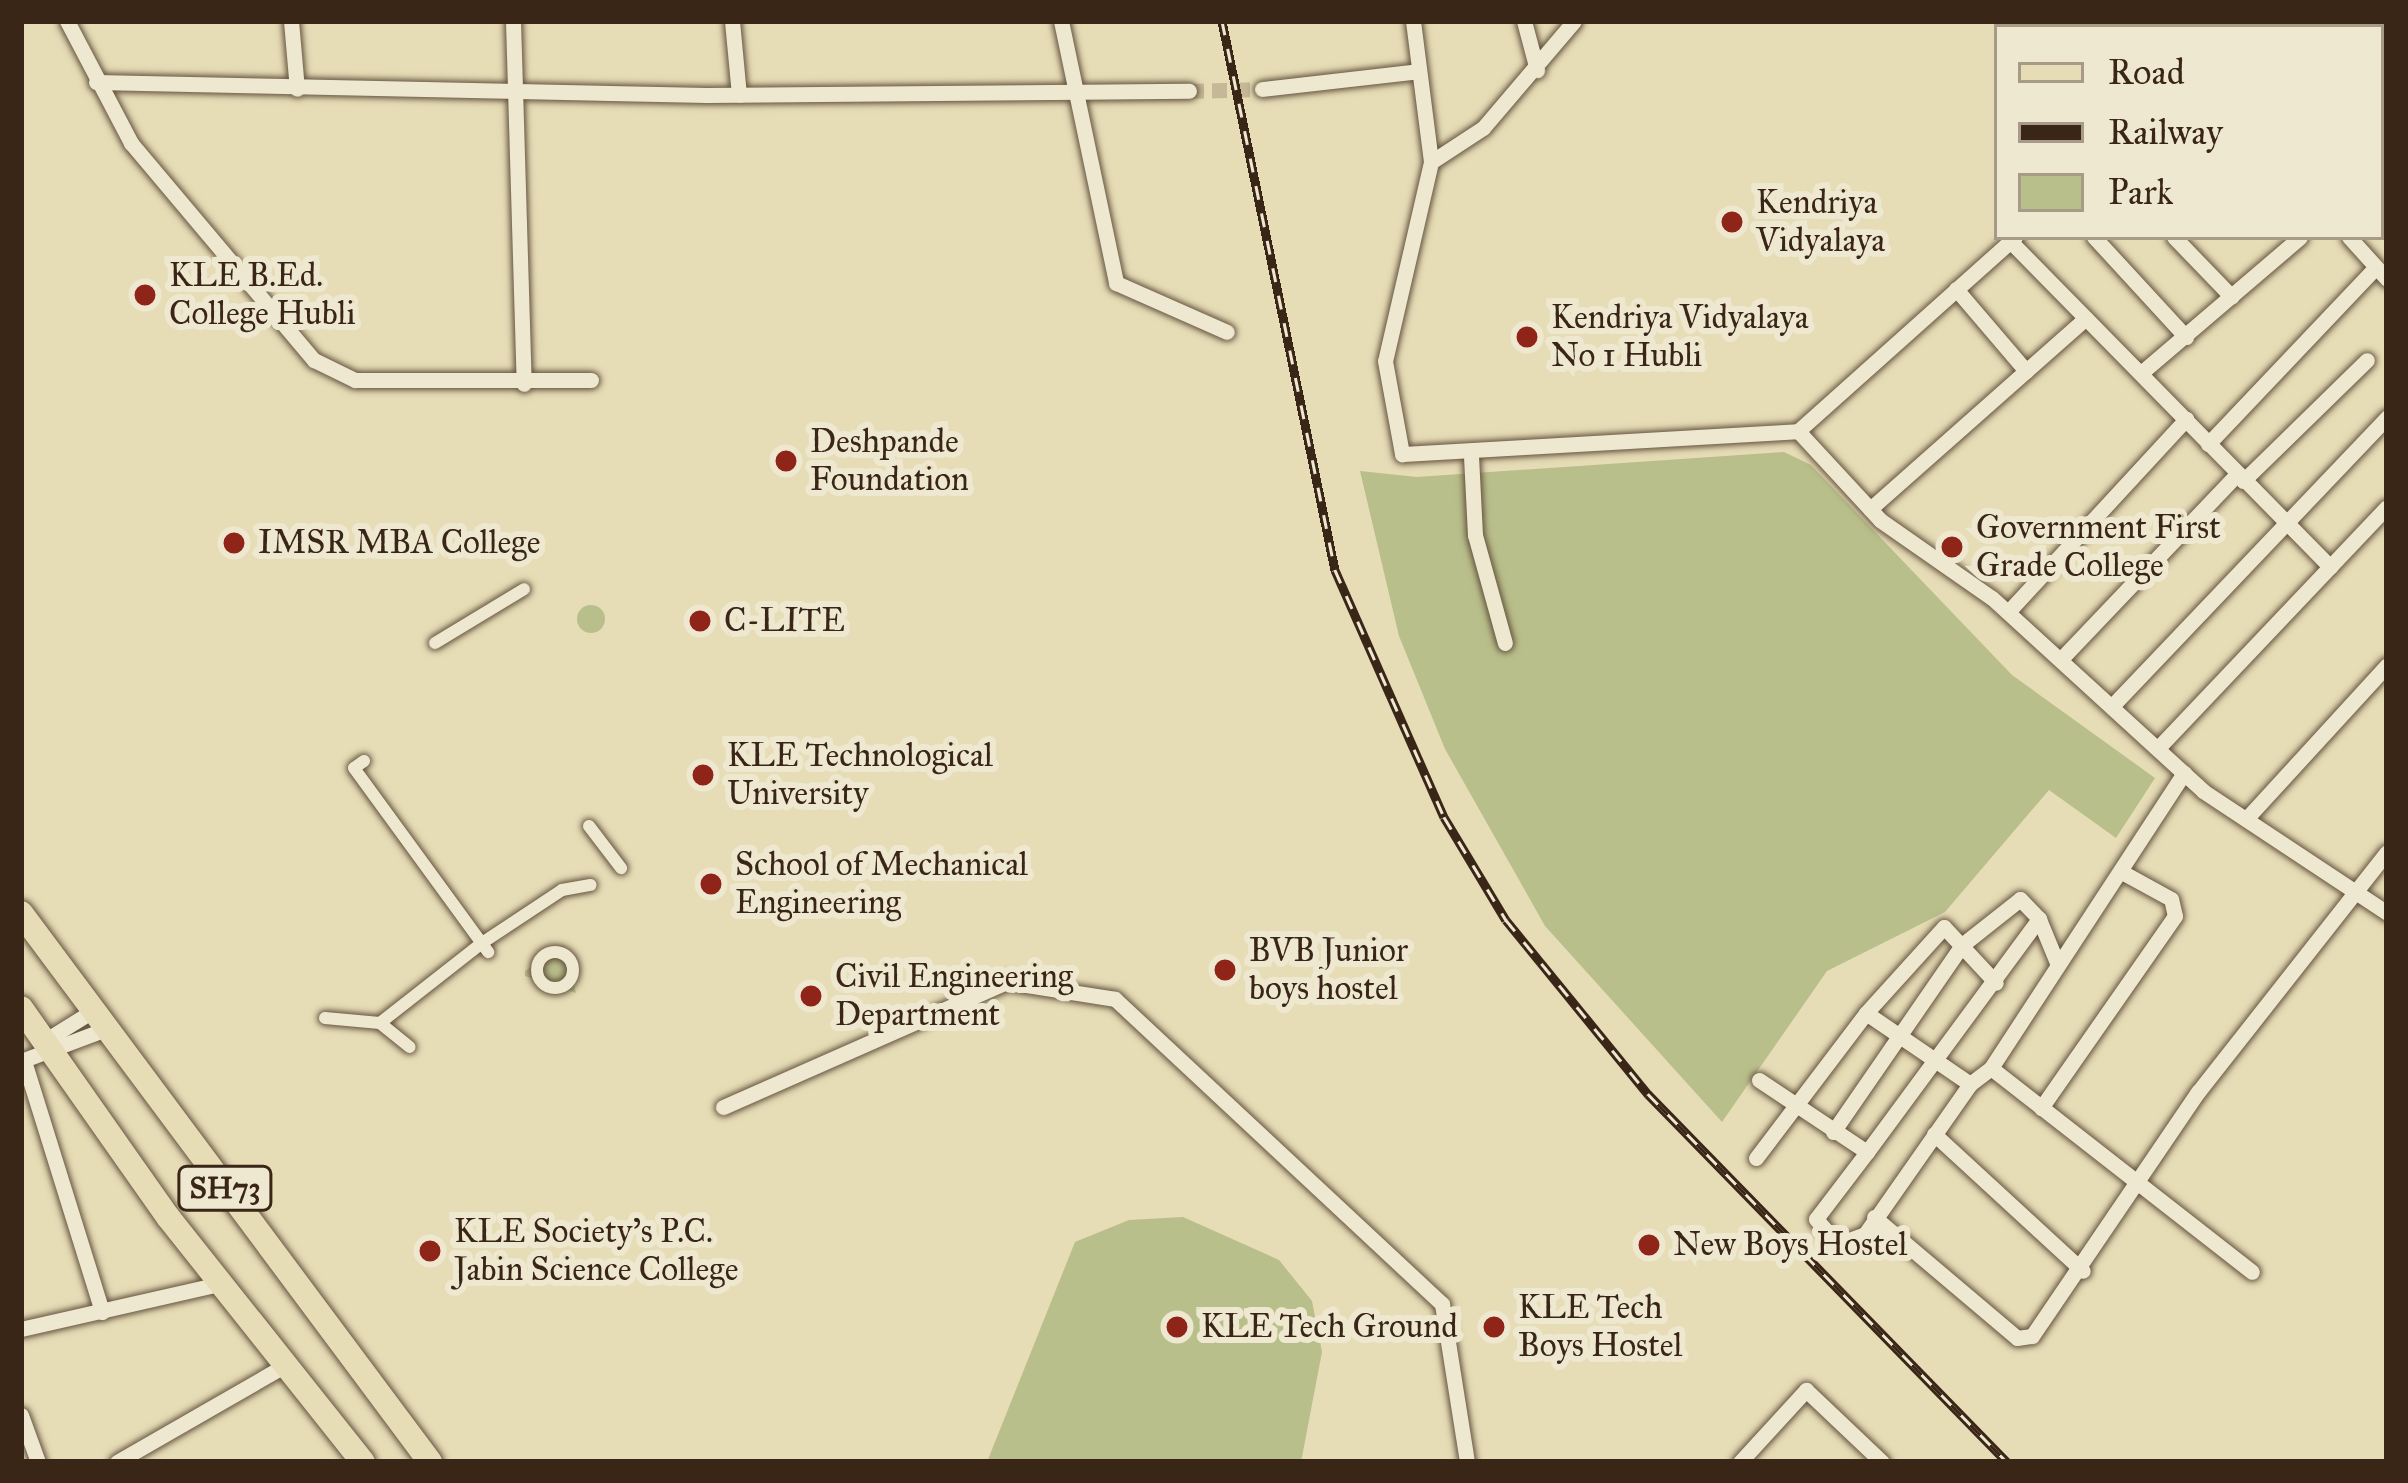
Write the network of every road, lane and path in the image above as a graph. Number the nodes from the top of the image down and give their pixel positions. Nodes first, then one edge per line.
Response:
1 (67, 21) edge
2 (291, 21) edge
3 (513, 21) edge
4 (733, 21) edge
5 (1060, 21) edge
6 (1413, 21) edge
7 (1524, 21) edge
8 (1574, 21) edge
9 (1537, 70) junction
10 (1419, 71) junction
11 (96, 82) junction
12 (297, 89) junction
13 (1262, 89) tunnel mouth
14 (521, 91) junction
15 (1189, 91) tunnel mouth
16 (739, 94) junction
17 (1077, 94) junction
18 (1431, 162) junction
19 (2012, 240) edge
20 (2014, 240) edge
21 (2097, 240) edge
22 (2177, 240) edge
23 (2202, 240) edge
24 (2297, 240) edge
25 (2352, 240) edge
26 (2190, 254) junction
27 (2381, 273) edge
28 (1956, 290) junction
29 (2232, 297) junction
30 (2086, 318) junction
31 (1227, 332) dead end
32 (2186, 337) junction
33 (2368, 360) dead end
34 (2026, 371) junction
35 (2141, 373) junction
36 (591, 380) dead end
37 (524, 384) junction
38 (2387, 417) edge
39 (2186, 419) junction
40 (1798, 430) junction
41 (2208, 444) junction
42 (1471, 456) junction
43 (2239, 478) junction
44 (2387, 507) edge
45 (1870, 509) junction
46 (2285, 526) junction
47 (2330, 567) junction
48 (524, 589) dead end
49 (2008, 612) junction
50 (435, 643) dead end
51 (1505, 643) dead end
52 (2061, 659) junction
53 (2387, 664) edge
54 (2112, 706) junction
55 (2158, 748) junction
56 (364, 761) dead end
57 (2184, 773) junction
58 (2246, 819) junction
59 (589, 826) dead end
60 (2387, 852) edge
61 (621, 868) dead end
62 (2120, 871) junction
63 (591, 885) dead end
64 (2352, 890) junction
65 (2387, 913) edge
66 (21, 914) edge
67 (2039, 919) junction
68 (1963, 945) junction
69 (484, 946) junction
70 (2058, 965) junction
71 (1996, 983) junction
72 (21, 1008) edge
73 (1866, 1013) junction
74 (325, 1018) dead end
75 (97, 1021) junction
76 (380, 1023) junction
77 (1895, 1033) junction
78 (410, 1047) dead end
79 (34, 1055) edge
80 (1934, 1060) junction
81 (1991, 1068) junction
82 (1760, 1080) dead end
83 (1970, 1084) junction
84 (1793, 1105) junction
85 (723, 1107) dead end
86 (2041, 1108) junction
87 (1833, 1132) junction
88 (1934, 1134) junction
89 (1867, 1152) junction
90 (1756, 1158) dead end
91 (2138, 1188) junction
92 (1874, 1217) junction
93 (2083, 1271) junction
94 (2252, 1272) dead end
95 (223, 1283) junction
96 (102, 1312) junction
97 (21, 1329) edge
98 (286, 1365) junction
99 (21, 1415) edge
100 (1873, 1459) edge
101 (38, 1462) edge
102 (117, 1462) edge
103 (363, 1462) edge
104 (430, 1462) edge
105 (1467, 1462) edge
106 (1740, 1462) edge

1 - 11 street
2 - 12 street
3 - 14 street
4 - 16 street
5 - 17 street
6 - 10 street
7 - 9 street
8 - 9 street
9 - 18 street
10 - 13 street
10 - 18 street
11 - 12 street
11 - 37 street
12 - 14 street
14 - 16 street
14 - 37 street
15 - 17 street
16 - 17 street
17 - 31 street
18 - 42 street
19 - 28 street
20 - 30 street
21 - 32 street
22 - 26 street
23 - 26 street
24 - 29 street
25 - 27 street
26 - 29 street
27 - 41 street
28 - 34 street
28 - 40 street
29 - 32 street
30 - 34 street
30 - 35 street
32 - 35 street
33 - 43 street
34 - 45 street
35 - 39 street
36 - 37 street
38 - 46 street
39 - 41 street
39 - 49 street
40 - 42 street
40 - 45 street
41 - 43 street
42 - 51 street
43 - 46 street
43 - 52 street
44 - 47 street
45 - 49 street
46 - 47 street
46 - 54 street
47 - 55 street
48 - 50 street
49 - 52 street
52 - 54 street
53 - 58 street
54 - 55 street
55 - 57 street
56 - 69 street
57 - 58 street
57 - 62 street
58 - 64 street
59 - 61 street
60 - 64 street
62 - 70 street
62 - 86 street
63 - 69 street
64 - 65 street
64 - 91 street
66 - 75 main road, SH73
67 - 68 street
67 - 70 street
67 - 71 street
68 - 71 street
68 - 73 street
68 - 77 street
69 - 76 street
70 - 81 street
71 - 80 street
72 - 79 main road, SH73
73 - 77 street
73 - 84 street
74 - 76 street
75 - 79 street
75 - 104 main road, SH73
76 - 78 street
77 - 80 street
77 - 87 street
79 - 95 main road, SH73
79 - 96 street
80 - 83 street
80 - 89 street
81 - 83 street
81 - 86 street
82 - 84 street
83 - 88 street
84 - 87 street
84 - 90 street
85 - 105 street
86 - 91 street
87 - 89 street
88 - 92 street
88 - 93 street
89 - 92 street
91 - 93 street
91 - 94 street
92 - 93 street
95 - 96 street
95 - 98 main road, SH73
96 - 97 street
98 - 102 street
98 - 103 main road, SH73
99 - 101 street
100 - 106 street

